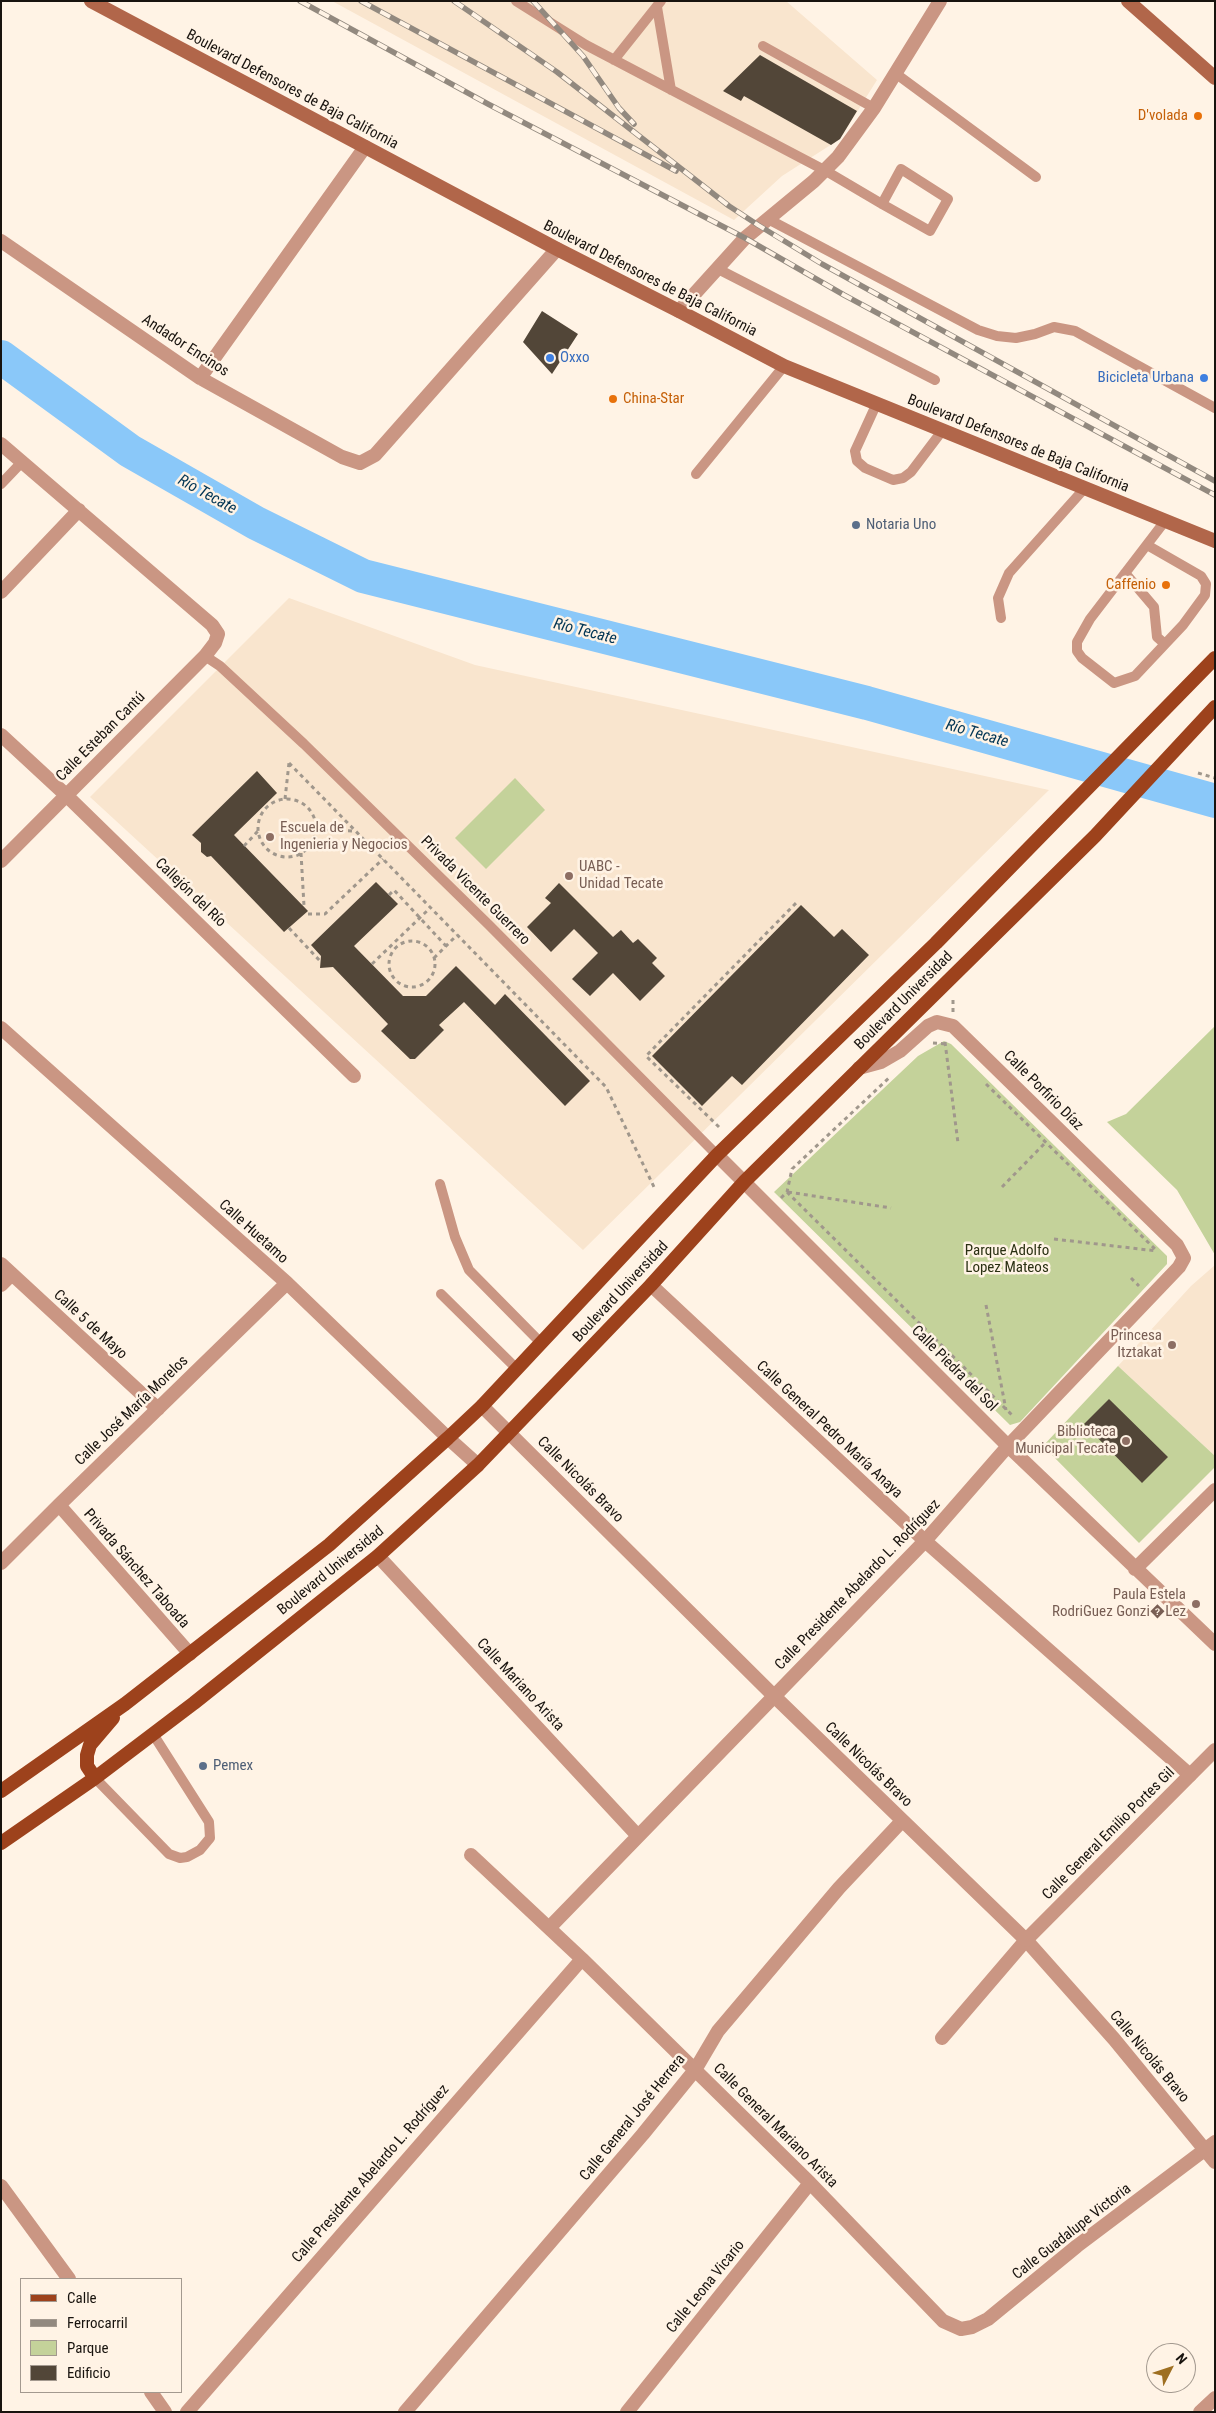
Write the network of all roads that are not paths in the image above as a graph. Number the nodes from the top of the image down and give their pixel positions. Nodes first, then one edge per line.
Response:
1 (91, 1) edge
2 (516, 1) edge
3 (940, 1) edge
4 (1128, 1) edge
5 (659, 4) edge
6 (763, 46) dead end
7 (614, 60) junction
8 (895, 73) junction
9 (1215, 78) edge
10 (671, 90) junction
11 (874, 108) junction
12 (365, 147) junction
13 (826, 170) junction
14 (1036, 177) dead end
15 (882, 204) junction
16 (768, 219) junction
17 (1, 242) edge
18 (557, 249) junction
19 (718, 268) junction
20 (679, 310) junction
21 (784, 366) junction
22 (200, 378) junction
23 (935, 380) dead end
24 (876, 405) junction
25 (1215, 408) edge
26 (942, 431) junction
27 (1, 444) edge
28 (22, 462) junction
29 (696, 474) dead end
30 (1, 484) edge
31 (1084, 489) junction
32 (79, 510) junction
33 (1165, 521) junction
34 (1215, 541) edge
35 (1147, 545) junction
36 (1125, 573) junction
37 (1, 592) edge
38 (1001, 618) dead end
39 (1165, 644) junction
40 (205, 656) junction
41 (1215, 658) edge
42 (1215, 708) edge
43 (1, 735) edge
44 (66, 795) junction
45 (1, 861) edge
46 (1, 1028) edge
47 (859, 1068) junction
48 (354, 1076) dead end
49 (717, 1155) junction
50 (746, 1181) junction
51 (440, 1184) dead end
52 (1184, 1258) joint
53 (1, 1264) edge
54 (12, 1274) junction
55 (287, 1283) junction
56 (1, 1285) edge
57 (651, 1285) junction
58 (441, 1294) dead end
59 (541, 1343) junction
60 (517, 1369) junction
61 (482, 1406) junction
62 (158, 1409) junction
63 (510, 1432) junction
64 (448, 1438) junction
65 (1008, 1446) junction
66 (478, 1465) junction
67 (1215, 1490) edge
68 (59, 1504) junction
69 (925, 1541) junction
70 (378, 1556) junction
71 (1, 1563) edge
72 (1135, 1570) junction
73 (1215, 1644) edge
74 (190, 1654) junction
75 (774, 1696) junction
76 (125, 1704) junction
77 (153, 1734) junction
78 (1215, 1750) edge
79 (1190, 1775) junction
80 (95, 1778) junction
81 (1, 1791) edge
82 (902, 1821) junction
83 (638, 1836) junction
84 (1, 1843) edge
85 (471, 1855) dead end
86 (549, 1928) junction
87 (1026, 1940) junction
88 (582, 1959) junction
89 (942, 2038) dead end
90 (695, 2070) junction
91 (1210, 2145) edge
92 (1215, 2162) edge
93 (810, 2183) junction
94 (1, 2186) edge
95 (68, 2278) edge
96 (943, 2321) joint
97 (152, 2393) edge
98 (1215, 2398) edge
99 (165, 2412) edge
100 (186, 2412) edge
101 (405, 2412) edge
102 (627, 2412) edge
103 (1200, 2412) edge

1 - 12 main road, Boulevard Defensores de Baja California
2 - 7 lane
3 - 8 street
4 - 9 main road
5 - 7 lane
5 - 10 lane
6 - 11 lane
7 - 10 lane
8 - 11 street
8 - 14 lane
10 - 13 lane
11 - 13 street
12 - 18 main road, Boulevard Defensores de Baja California
12 - 22 street
13 - 15 lane
13 - 16 street
15 - 15 lane
16 - 19 street
16 - 25 lane
17 - 22 street, Andador Encinos
18 - 20 main road, Boulevard Defensores de Baja California
18 - 22 street, Andador Encinos
19 - 20 street
19 - 23 lane
20 - 21 main road, Boulevard Defensores de Baja California
21 - 24 main road, Boulevard Defensores de Baja California
21 - 29 lane
24 - 26 main road, Boulevard Defensores de Baja California
24 - 26 lane
26 - 31 main road, Boulevard Defensores de Baja California
27 - 28 street
28 - 30 lane
28 - 32 street
31 - 33 main road, Boulevard Defensores de Baja California
31 - 38 lane
32 - 37 street
32 - 40 street, Calle Esteban Cantú
33 - 34 main road, Boulevard Defensores de Baja California
33 - 35 lane
35 - 36 lane
35 - 39 lane
36 - 39 lane
36 - 39 lane
40 - 44 street, Calle Esteban Cantú
40 - 49 lane, Privada Vicente Guerrero
41 - 49 main road, Boulevard Universidad
42 - 47 main road, Boulevard Universidad
43 - 44 street, Callejón del Río
44 - 45 street, Calle Esteban Cantú
44 - 48 street, Callejón del Río
46 - 55 street, Calle Huetamo
47 - 50 main road, Boulevard Universidad
47 - 52 street, Calle Porfirio Díaz
49 - 50 street, Calle Piedra del Sol
49 - 59 main road, Boulevard Universidad
50 - 57 main road, Boulevard Universidad
50 - 65 street, Calle Piedra del Sol
51 - 59 lane
52 - 65 street, Calle Presidente Abelardo L. Rodríguez
53 - 54 street, Calle 5 de Mayo
54 - 56 street
54 - 62 street, Calle 5 de Mayo
55 - 62 street, Calle José María Morelos
55 - 64 street, Calle Huetamo
57 - 63 main road, Boulevard Universidad
57 - 69 street, Calle General Pedro María Anaya
58 - 60 lane
59 - 60 main road, Boulevard Universidad
60 - 61 main road, Boulevard Universidad
61 - 63 street, Calle Nicolás Bravo
61 - 64 main road, Boulevard Universidad
62 - 68 street, Calle José María Morelos
63 - 66 main road, Boulevard Universidad
63 - 75 street, Calle Nicolás Bravo
64 - 66 street, Calle Huetamo
64 - 74 main road, Boulevard Universidad
65 - 69 street, Calle Presidente Abelardo L. Rodríguez
65 - 72 street, Calle Piedra del Sol
66 - 70 main road, Boulevard Universidad
67 - 72 street
68 - 71 street, Calle José María Morelos
68 - 74 street, Privada Sánchez Taboada
69 - 75 street, Calle Presidente Abelardo L. Rodríguez
69 - 79 street, Calle General Pedro María Anaya
70 - 77 main road, Boulevard Universidad
70 - 83 street, Calle Mariano Arista
72 - 73 street, Calle Piedra del Sol
74 - 76 main road, Boulevard Universidad
75 - 82 street, Calle Nicolás Bravo
75 - 83 street, Calle Presidente Abelardo L. Rodríguez
76 - 80 main road
76 - 81 main road, Boulevard Universidad
77 - 80 main road, Boulevard Universidad
77 - 80 lane
78 - 79 street, Calle General Emilio Portes Gil
79 - 87 street, Calle General Emilio Portes Gil
80 - 84 main road, Boulevard Universidad
82 - 87 street, Calle Nicolás Bravo
82 - 90 street, Calle General José Herrera
83 - 86 street, Calle Presidente Abelardo L. Rodríguez
85 - 86 street, Calle General Mariano Arista
86 - 88 street, Calle General Mariano Arista
87 - 89 street, Calle General Emilio Portes Gil
87 - 91 street, Calle Nicolás Bravo
88 - 90 street, Calle General Mariano Arista
88 - 100 street, Calle Presidente Abelardo L. Rodríguez
90 - 93 street, Calle General Mariano Arista
90 - 101 street, Calle General José Herrera
91 - 92 street, Calle Nicolás Bravo
91 - 96 street, Calle Guadalupe Victoria
93 - 96 street, Calle General Mariano Arista
93 - 102 street, Calle Leona Vicario
94 - 95 street
97 - 99 street
98 - 103 street

